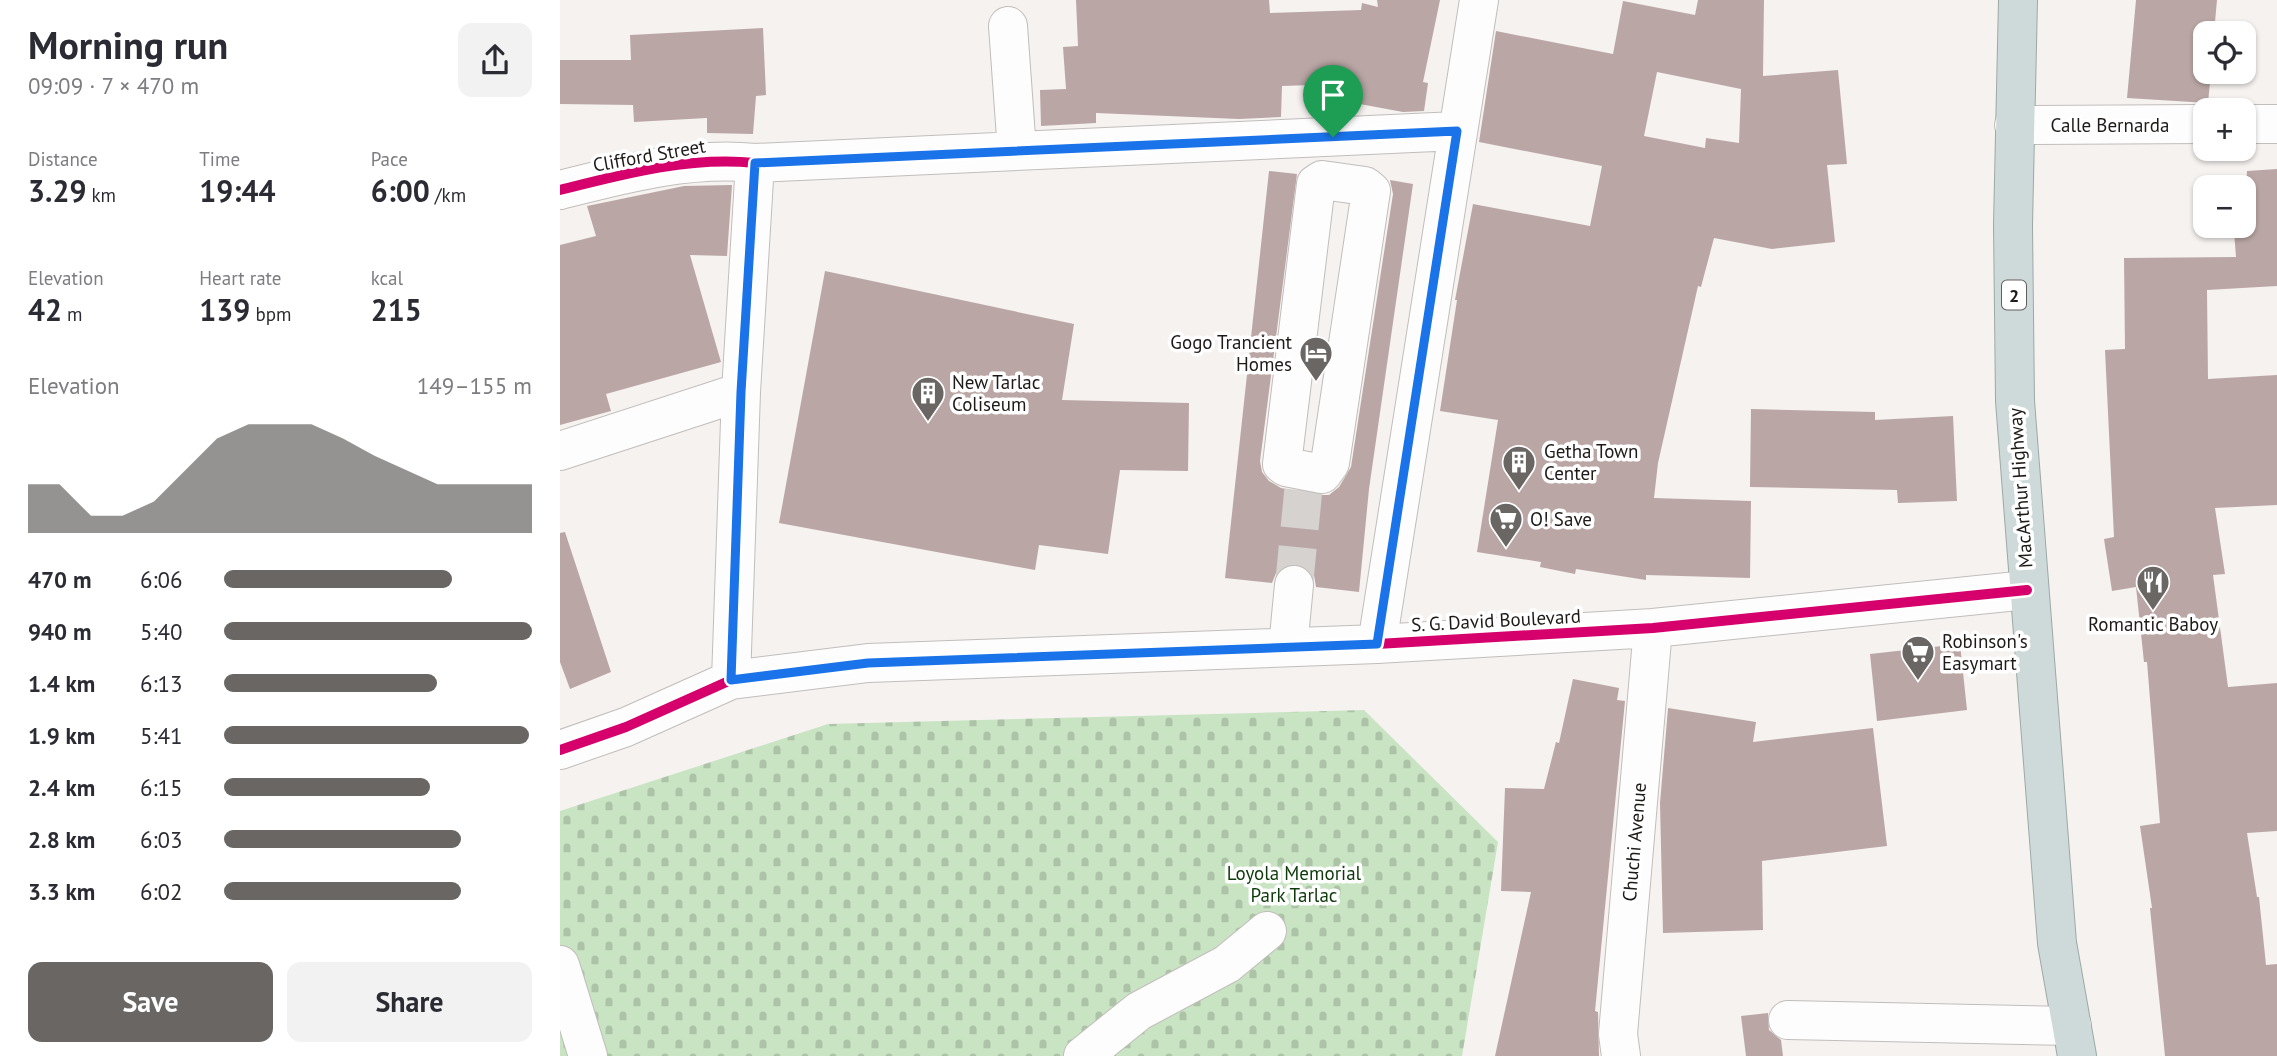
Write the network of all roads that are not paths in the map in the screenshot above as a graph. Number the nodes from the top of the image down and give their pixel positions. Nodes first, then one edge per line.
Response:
1 (1479, 0) edge
2 (2018, 0) edge
3 (1007, 26) dead end
4 (2193, 124) edge
5 (2256, 124) edge
6 (2277, 124) edge
7 (2014, 125) junction
8 (1457, 131) junction
9 (1333, 137) junction
10 (1017, 151) junction
11 (755, 163) junction
12 (1339, 181) junction
13 (560, 190) edge
14 (741, 392) junction
15 (560, 451) edge
16 (1294, 585) tunnel mouth
17 (2027, 590) junction
18 (1653, 628) junction
19 (1377, 644) junction
20 (1287, 647) junction
21 (731, 680) junction
22 (560, 750) edge
23 (1267, 932) dead end
24 (560, 965) edge
25 (1788, 1020) dead end
26 (2074, 1041) edge
27 (588, 1056) edge
28 (1083, 1056) edge
29 (1621, 1056) edge

1 - 8 street
2 - 7 highway, MacArthur Highway / 2
3 - 10 street
4 - 7 street, Calle Bernarda
5 - 6 street
7 - 17 highway, MacArthur Highway / 2
8 - 9 street, Clifford Street
8 - 19 street
9 - 10 street, Clifford Street
9 - 12 street
10 - 11 street, Clifford Street
11 - 13 street, Clifford Street
11 - 14 street
12 - 12 street
14 - 15 street
14 - 21 street
16 - 20 street
17 - 18 street, S. G. David Boulevard
17 - 26 highway, MacArthur Highway / 2
18 - 19 street, S. G. David Boulevard
18 - 29 street, Chuchi Avenue
19 - 20 street, S. G. David Boulevard
20 - 21 street, S. G. David Boulevard
21 - 22 street, S. G. David Boulevard
23 - 28 street
24 - 27 street
25 - 26 street

